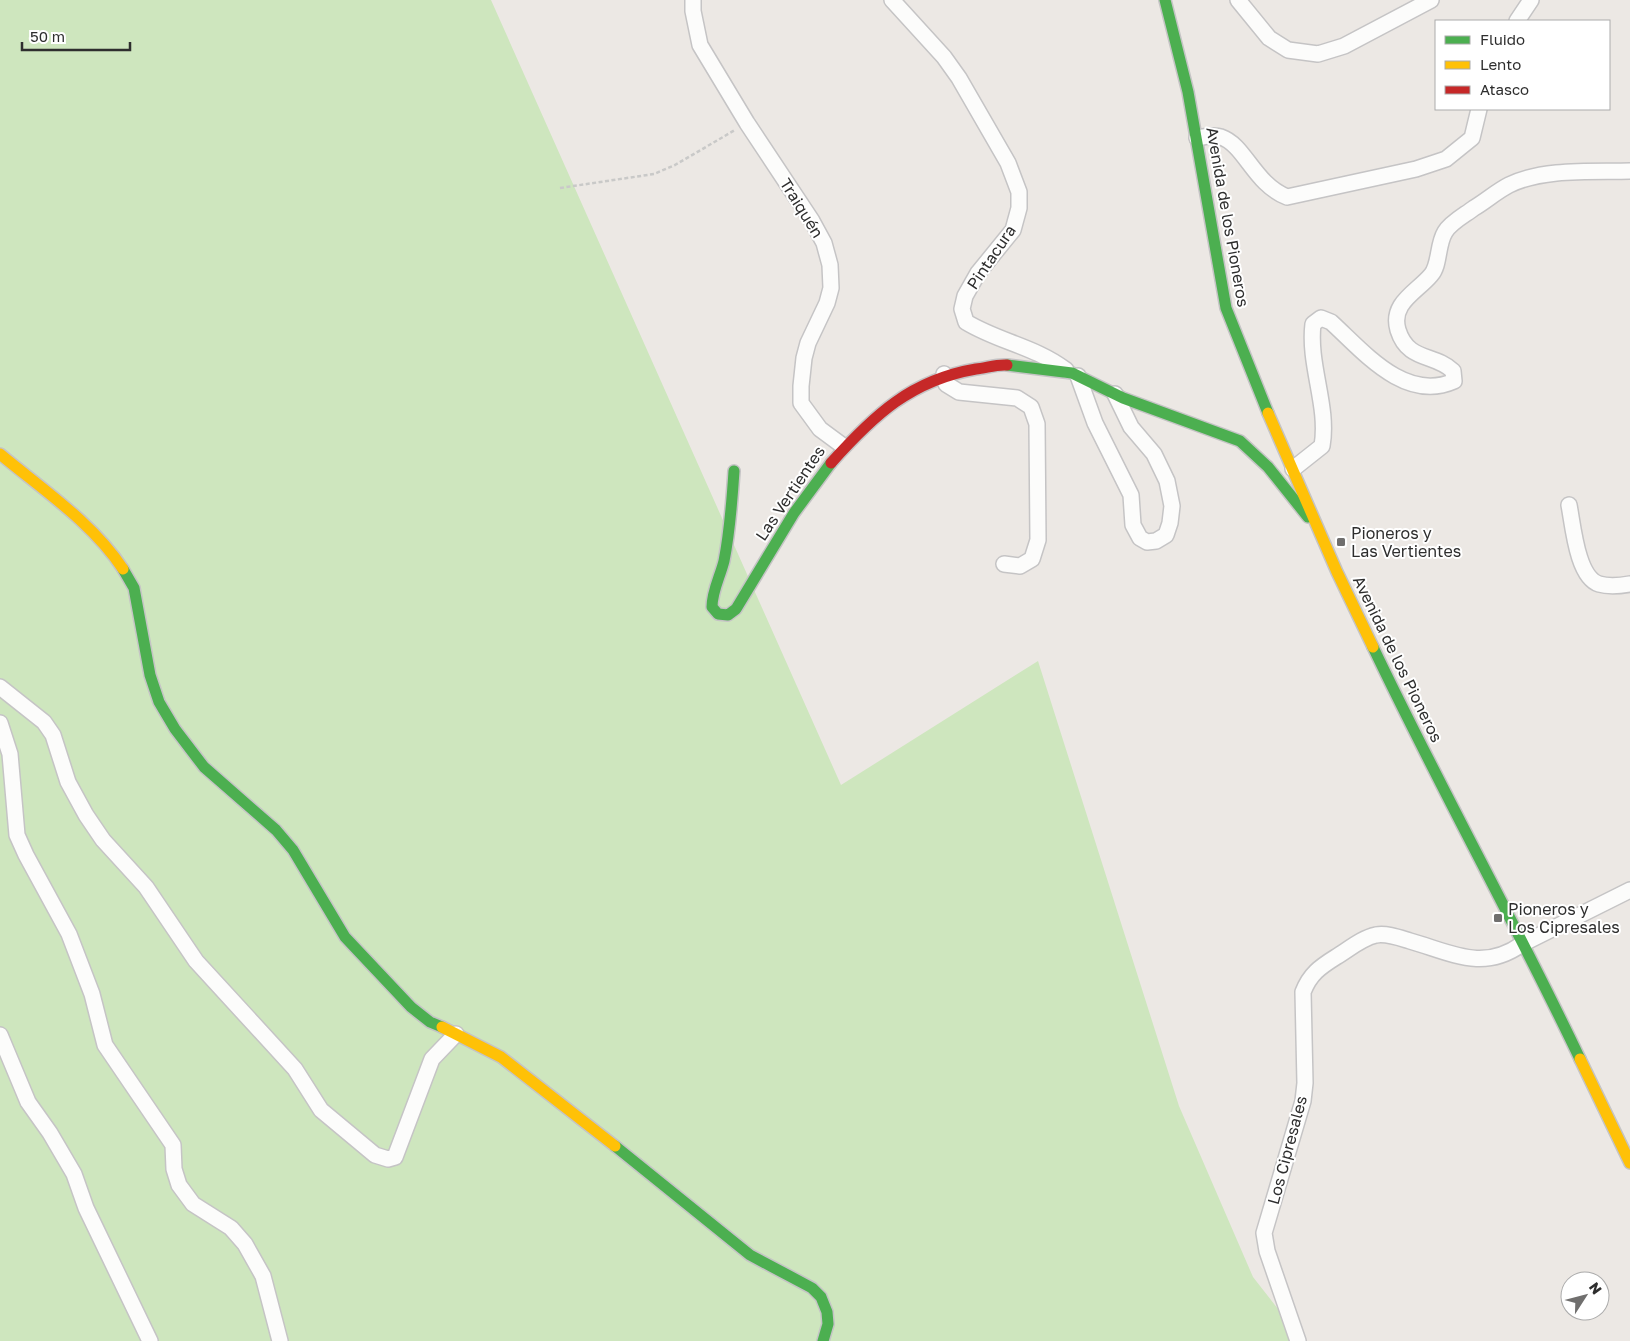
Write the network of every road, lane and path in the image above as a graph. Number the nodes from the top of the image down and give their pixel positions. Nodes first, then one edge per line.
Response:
1 (693, 0) edge
2 (892, 0) edge
3 (1165, 0) edge
4 (1238, 0) edge
5 (1431, 0) edge
6 (1531, 0) edge
7 (1518, 20) edge
8 (1479, 110) edge
9 (747, 123) junction
10 (1197, 138) junction
11 (1630, 171) edge
12 (560, 188) dead end
13 (944, 374) junction
14 (1072, 374) junction
15 (1115, 394) junction
16 (842, 446) junction
17 (0, 454) edge
18 (1293, 469) junction
19 (734, 471) dead end
20 (1569, 505) dead end
21 (1320, 531) junction
22 (1004, 564) dead end
23 (1630, 584) edge
24 (0, 687) edge
25 (0, 723) edge
26 (1630, 890) edge
27 (1522, 944) junction
28 (456, 1034) junction
29 (0, 1035) edge
30 (1630, 1163) edge
31 (150, 1341) edge
32 (280, 1341) edge
33 (823, 1341) edge
34 (1298, 1341) edge

1 - 9 street, Traiquén
2 - 14 street, Pintacura
3 - 10 street, Avenida de los Pioneros
4 - 5 street
6 - 7 street
8 - 10 street
9 - 12 path
9 - 16 street, Traiquén
10 - 18 street, Avenida de los Pioneros
11 - 18 street
13 - 14 street, Las Vertientes
13 - 16 street, Las Vertientes
13 - 22 street
14 - 15 street, Las Vertientes
14 - 15 street
15 - 21 street, Las Vertientes
16 - 19 street, Las Vertientes
17 - 28 street
18 - 21 street, Avenida de los Pioneros
20 - 23 street
21 - 27 street, Avenida de los Pioneros
24 - 28 street
25 - 32 street
26 - 27 street, Los Cipresales
27 - 30 street, Avenida de los Pioneros
27 - 34 street, Los Cipresales
28 - 33 street
29 - 31 street

